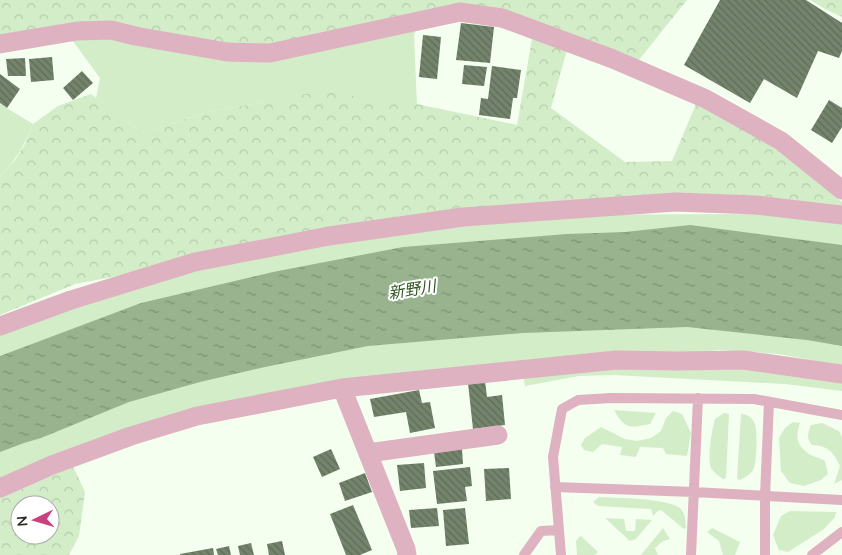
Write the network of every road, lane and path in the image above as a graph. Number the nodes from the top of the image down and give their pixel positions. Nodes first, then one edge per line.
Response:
1 (0, 44) edge
2 (842, 190) edge
3 (842, 215) edge
4 (0, 326) edge
5 (842, 374) edge
6 (342, 388) junction
7 (698, 398) junction
8 (769, 402) junction
9 (842, 415) edge
10 (498, 435) dead end
11 (368, 452) junction
12 (556, 487) junction
13 (0, 488) edge
14 (694, 492) junction
15 (765, 496) junction
16 (842, 500) edge
17 (559, 530) junction
18 (842, 532) edge
19 (407, 555) edge
20 (524, 555) edge
21 (561, 555) edge
22 (691, 555) edge
23 (765, 555) edge
24 (812, 555) edge

1 - 2 street
3 - 4 street
5 - 6 street
6 - 11 street
6 - 13 street
7 - 8 lane
7 - 12 lane
7 - 14 lane
8 - 9 lane
8 - 15 lane
10 - 11 street
11 - 19 street
12 - 14 lane
12 - 17 lane
14 - 15 lane
14 - 22 lane
15 - 16 lane
15 - 23 lane
17 - 20 lane
17 - 21 lane
18 - 24 lane

